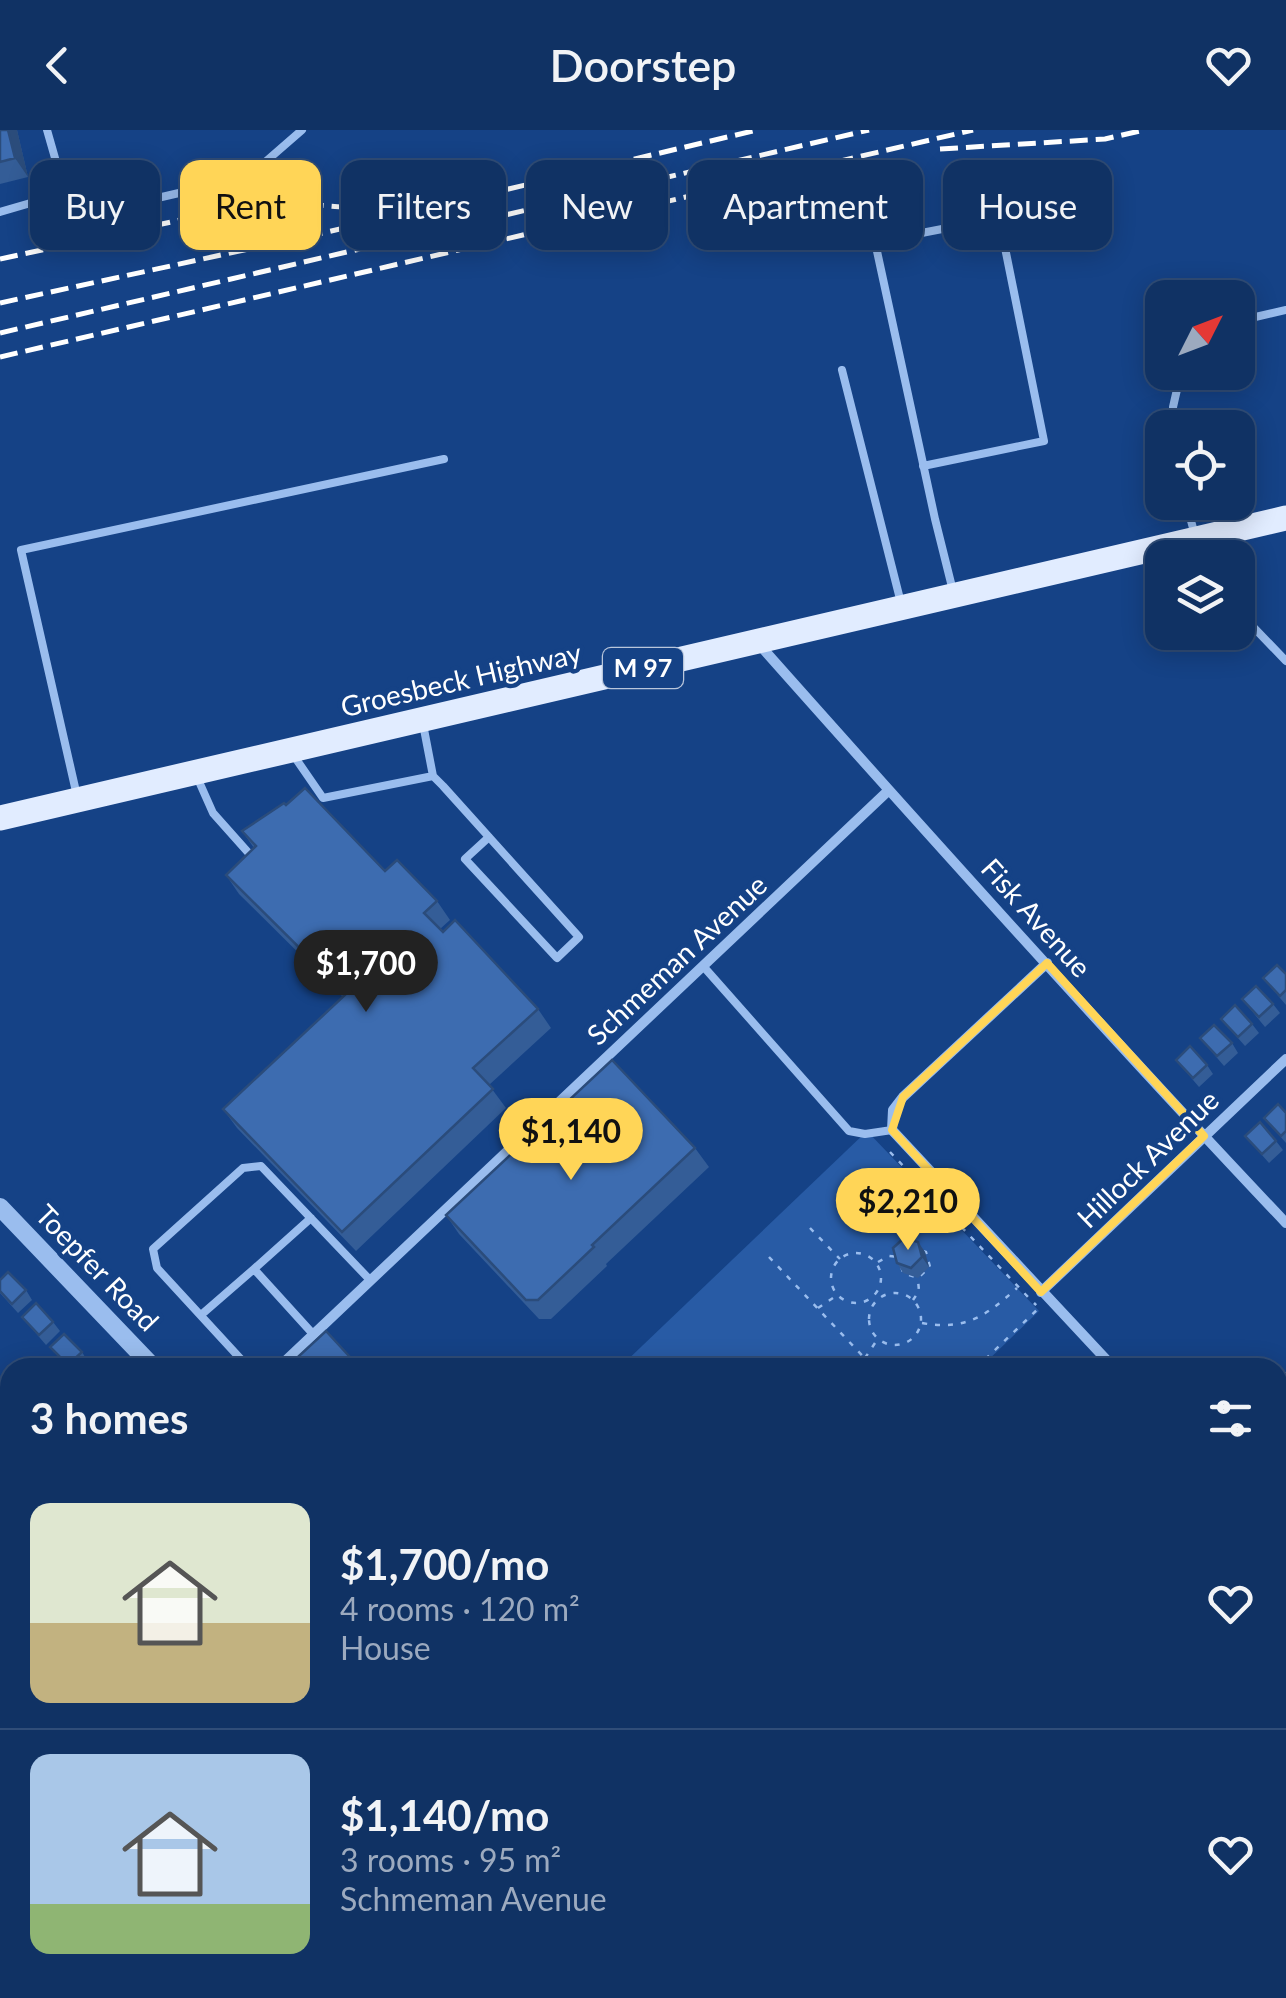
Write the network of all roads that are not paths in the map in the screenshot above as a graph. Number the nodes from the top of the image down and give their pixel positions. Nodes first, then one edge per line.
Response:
1 (47, 130) edge
2 (302, 130) edge
3 (55, 160) edge
4 (160, 197) edge
5 (30, 204) edge
6 (0, 212) edge
7 (1286, 310) edge
8 (1255, 318) edge
9 (842, 370) dead end
10 (444, 459) dead end
11 (923, 466) junction
12 (1286, 518) edge
13 (1221, 540) edge
14 (1145, 558) edge
15 (954, 595) junction
16 (902, 608) junction
17 (1255, 629) edge
18 (756, 642) junction
19 (1286, 661) edge
20 (422, 720) junction
21 (290, 750) junction
22 (195, 773) junction
23 (433, 776) junction
24 (889, 790) junction
25 (78, 800) junction
26 (0, 818) edge
27 (489, 837) junction
28 (260, 866) edge
29 (1046, 963) junction
30 (703, 966) junction
31 (1286, 1059) edge
32 (892, 1130) junction
33 (1204, 1136) junction
34 (0, 1207) edge
35 (311, 1218) junction
36 (1286, 1222) edge
37 (254, 1269) junction
38 (370, 1280) junction
39 (1041, 1292) junction
40 (201, 1316) junction
41 (313, 1334) junction
42 (144, 1358) edge
43 (240, 1358) edge
44 (288, 1358) edge
45 (1104, 1358) edge

1 - 3 lane
2 - 4 lane
5 - 6 lane
7 - 8 lane
9 - 16 lane
10 - 25 lane
11 - 11 lane
11 - 15 lane
12 - 13 main road, Groesbeck Highway / M 97
14 - 15 main road, Groesbeck Highway / M 97
15 - 16 main road, Groesbeck Highway / M 97
16 - 18 main road, Groesbeck Highway / M 97
17 - 19 lane
18 - 20 main road, Groesbeck Highway / M 97
18 - 24 street, Fisk Avenue
20 - 21 main road, Groesbeck Highway / M 97
20 - 23 lane
21 - 22 main road, Groesbeck Highway / M 97
21 - 23 lane
22 - 25 main road, Groesbeck Highway / M 97
22 - 28 lane
23 - 27 lane
24 - 29 street, Fisk Avenue
24 - 30 street, Schmeman Avenue
25 - 26 main road, Groesbeck Highway / M 97
27 - 27 lane
29 - 32 street
29 - 33 street, Fisk Avenue
30 - 32 lane
30 - 38 street, Schmeman Avenue
31 - 33 street, Hillock Avenue
32 - 39 street
33 - 36 street, Fisk Avenue
33 - 39 street, Hillock Avenue
34 - 42 street, Toepfer Road
35 - 37 lane
35 - 38 lane
35 - 40 lane
37 - 40 lane
37 - 41 lane
38 - 41 street, Schmeman Avenue
39 - 45 street
40 - 43 lane
41 - 44 street, Schmeman Avenue

